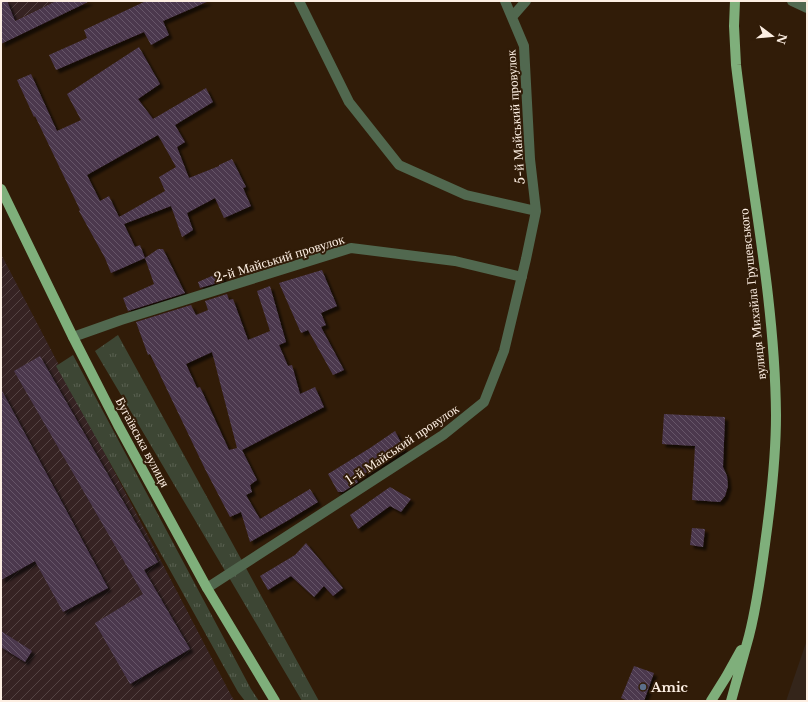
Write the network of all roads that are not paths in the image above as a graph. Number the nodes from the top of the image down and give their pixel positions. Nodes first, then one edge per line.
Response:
1 (299, 1) edge
2 (505, 1) edge
3 (526, 1) edge
4 (735, 1) edge
5 (792, 1) edge
6 (807, 8) edge
7 (512, 17) junction
8 (1, 189) edge
9 (536, 211) junction
10 (522, 277) junction
11 (73, 337) junction
12 (207, 588) junction
13 (749, 634) junction
14 (275, 701) edge
15 (711, 701) edge
16 (731, 701) edge

1 - 9 street
2 - 7 street, 5-й Майський провулок
3 - 7 street
4 - 13 main road, вулиця Михайла Грушевського
5 - 6 street
7 - 9 street, 5-й Майський провулок
8 - 11 main road, Бугаївська вулиця
9 - 10 street, 1-й Майський провулок
10 - 11 street, 2-й Майський провулок
10 - 12 street, 1-й Майський провулок
11 - 12 main road, Бугаївська вулиця
12 - 14 main road, Бугаївська вулиця
13 - 15 main road
13 - 16 main road, вулиця Михайла Грушевського

